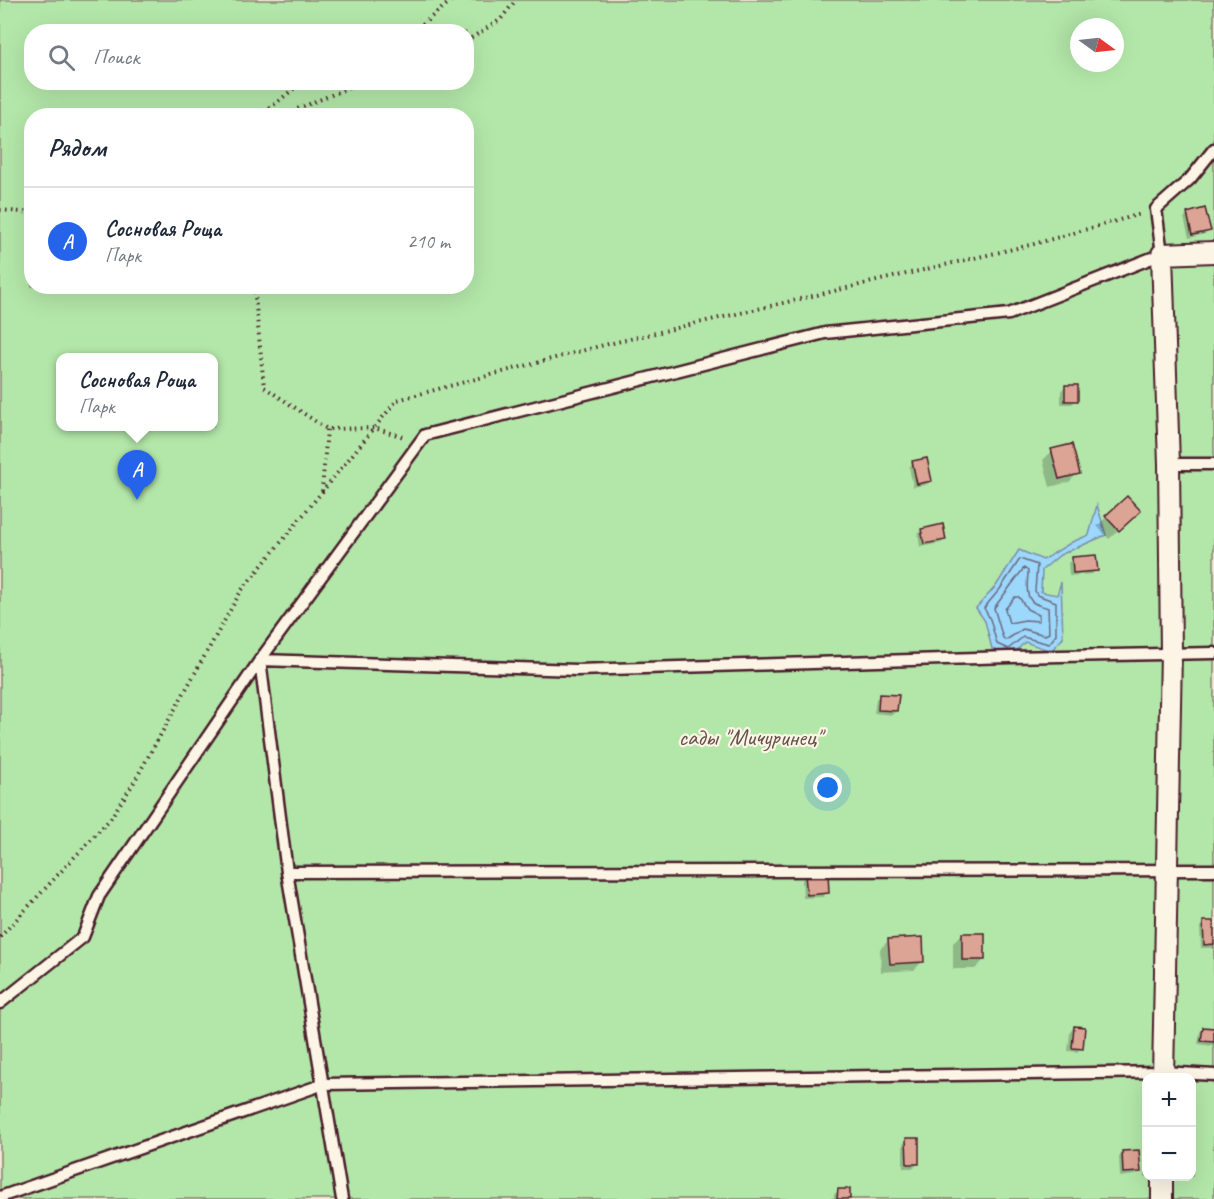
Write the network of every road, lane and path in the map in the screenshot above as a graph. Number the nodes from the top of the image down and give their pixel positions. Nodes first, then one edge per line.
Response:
1 (452, 0) edge
2 (516, 0) edge
3 (423, 24) edge
4 (474, 36) edge
5 (292, 90) edge
6 (343, 90) edge
7 (270, 108) edge
8 (299, 108) edge
9 (1214, 149) edge
10 (1156, 209) junction
11 (0, 210) edge
12 (24, 212) edge
13 (1214, 252) edge
14 (1161, 254) junction
15 (255, 294) edge
16 (374, 428) junction
17 (327, 429) junction
18 (420, 442) junction
19 (1169, 464) junction
20 (1214, 464) edge
21 (322, 492) junction
22 (1171, 652) junction
23 (1214, 653) edge
24 (261, 660) junction
25 (1214, 870) edge
26 (1167, 871) junction
27 (287, 872) junction
28 (0, 937) edge
29 (0, 1003) edge
30 (1163, 1073) edge
31 (1142, 1075) edge
32 (1196, 1075) edge
33 (1214, 1075) edge
34 (324, 1084) junction
35 (1162, 1181) edge
36 (0, 1197) edge
37 (342, 1199) edge
38 (1162, 1199) edge

1 - 3 path
2 - 4 path
5 - 7 path
6 - 8 path
9 - 10 lane
10 - 14 lane
10 - 16 path
11 - 12 path
13 - 14 street
14 - 18 lane
14 - 19 street
15 - 17 path
16 - 17 path
16 - 18 path
16 - 21 path
17 - 21 path
18 - 24 lane
19 - 20 lane
19 - 22 street
21 - 28 path
22 - 23 lane
22 - 24 lane
22 - 26 street
24 - 27 lane
24 - 29 lane
25 - 26 lane
26 - 27 lane
26 - 30 street
27 - 34 lane
31 - 34 lane
32 - 33 lane
34 - 36 lane
34 - 37 lane
35 - 38 street

